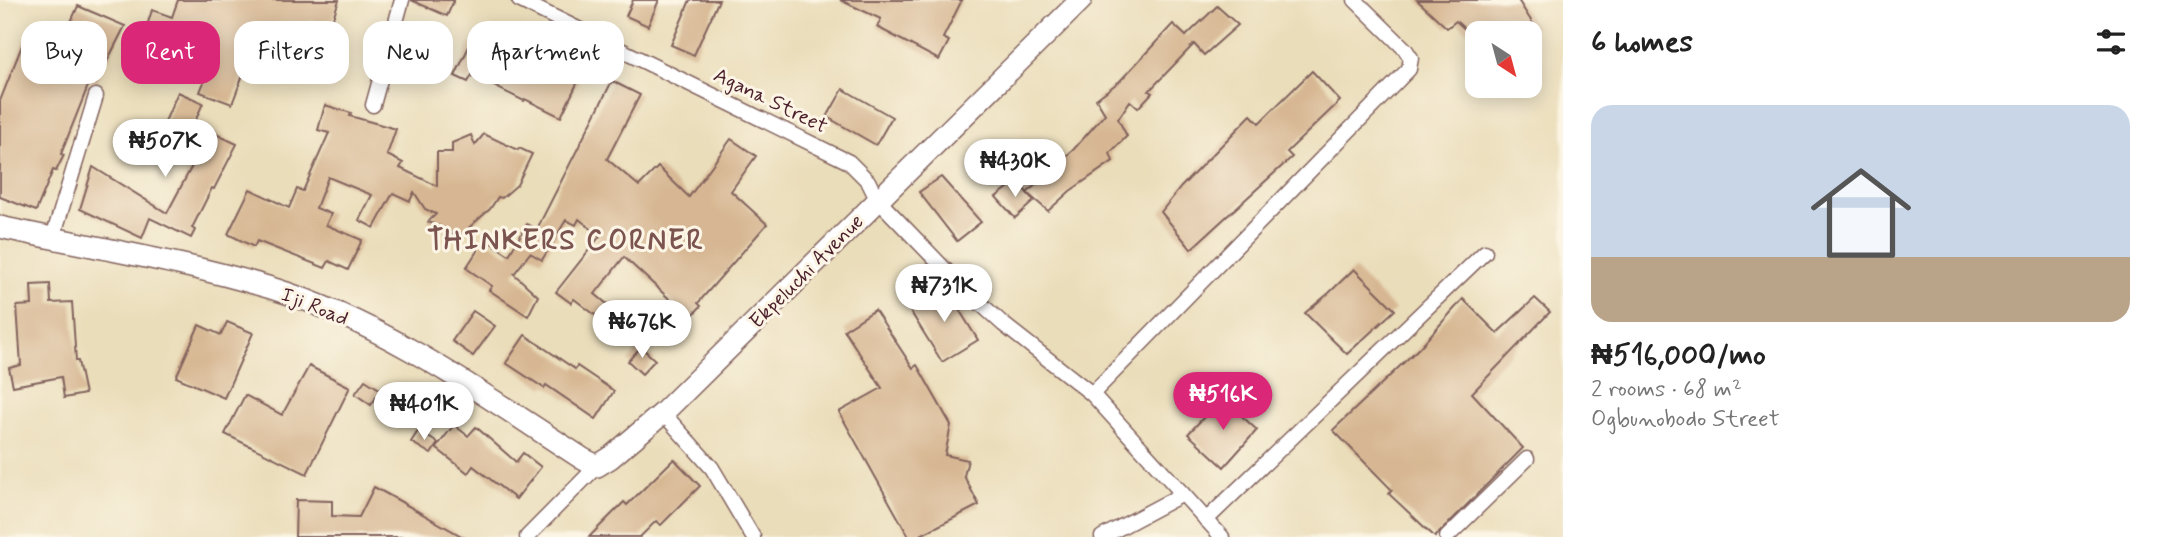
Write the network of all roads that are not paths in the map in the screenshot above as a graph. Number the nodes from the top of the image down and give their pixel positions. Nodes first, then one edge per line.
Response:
1 (402, 0) edge
2 (519, 0) edge
3 (1081, 0) edge
4 (1355, 0) edge
5 (96, 96) dead end
6 (373, 105) dead end
7 (877, 199) junction
8 (0, 228) edge
9 (53, 237) junction
10 (1485, 252) dead end
11 (1092, 394) junction
12 (663, 413) junction
13 (1527, 459) dead end
14 (597, 466) junction
15 (1183, 494) junction
16 (1206, 520) junction
17 (527, 537) edge
18 (753, 537) edge
19 (1102, 537) edge
20 (1222, 537) edge
21 (1447, 537) edge

1 - 6 street
2 - 7 street, Agana Street
3 - 7 street, Ekpeluchi Avenue
4 - 11 street
5 - 9 street
7 - 11 street, Agana Street
7 - 12 street, Ekpeluchi Avenue
8 - 9 street, Iji Road
9 - 14 street, Iji Road
10 - 16 street
11 - 15 street, Agana Street
12 - 14 street, Ekpeluchi Avenue
12 - 18 street
13 - 21 street
14 - 17 street, Ekpeluchi Avenue
15 - 16 street, Agana Street
15 - 19 street
16 - 20 street, Agana Street

